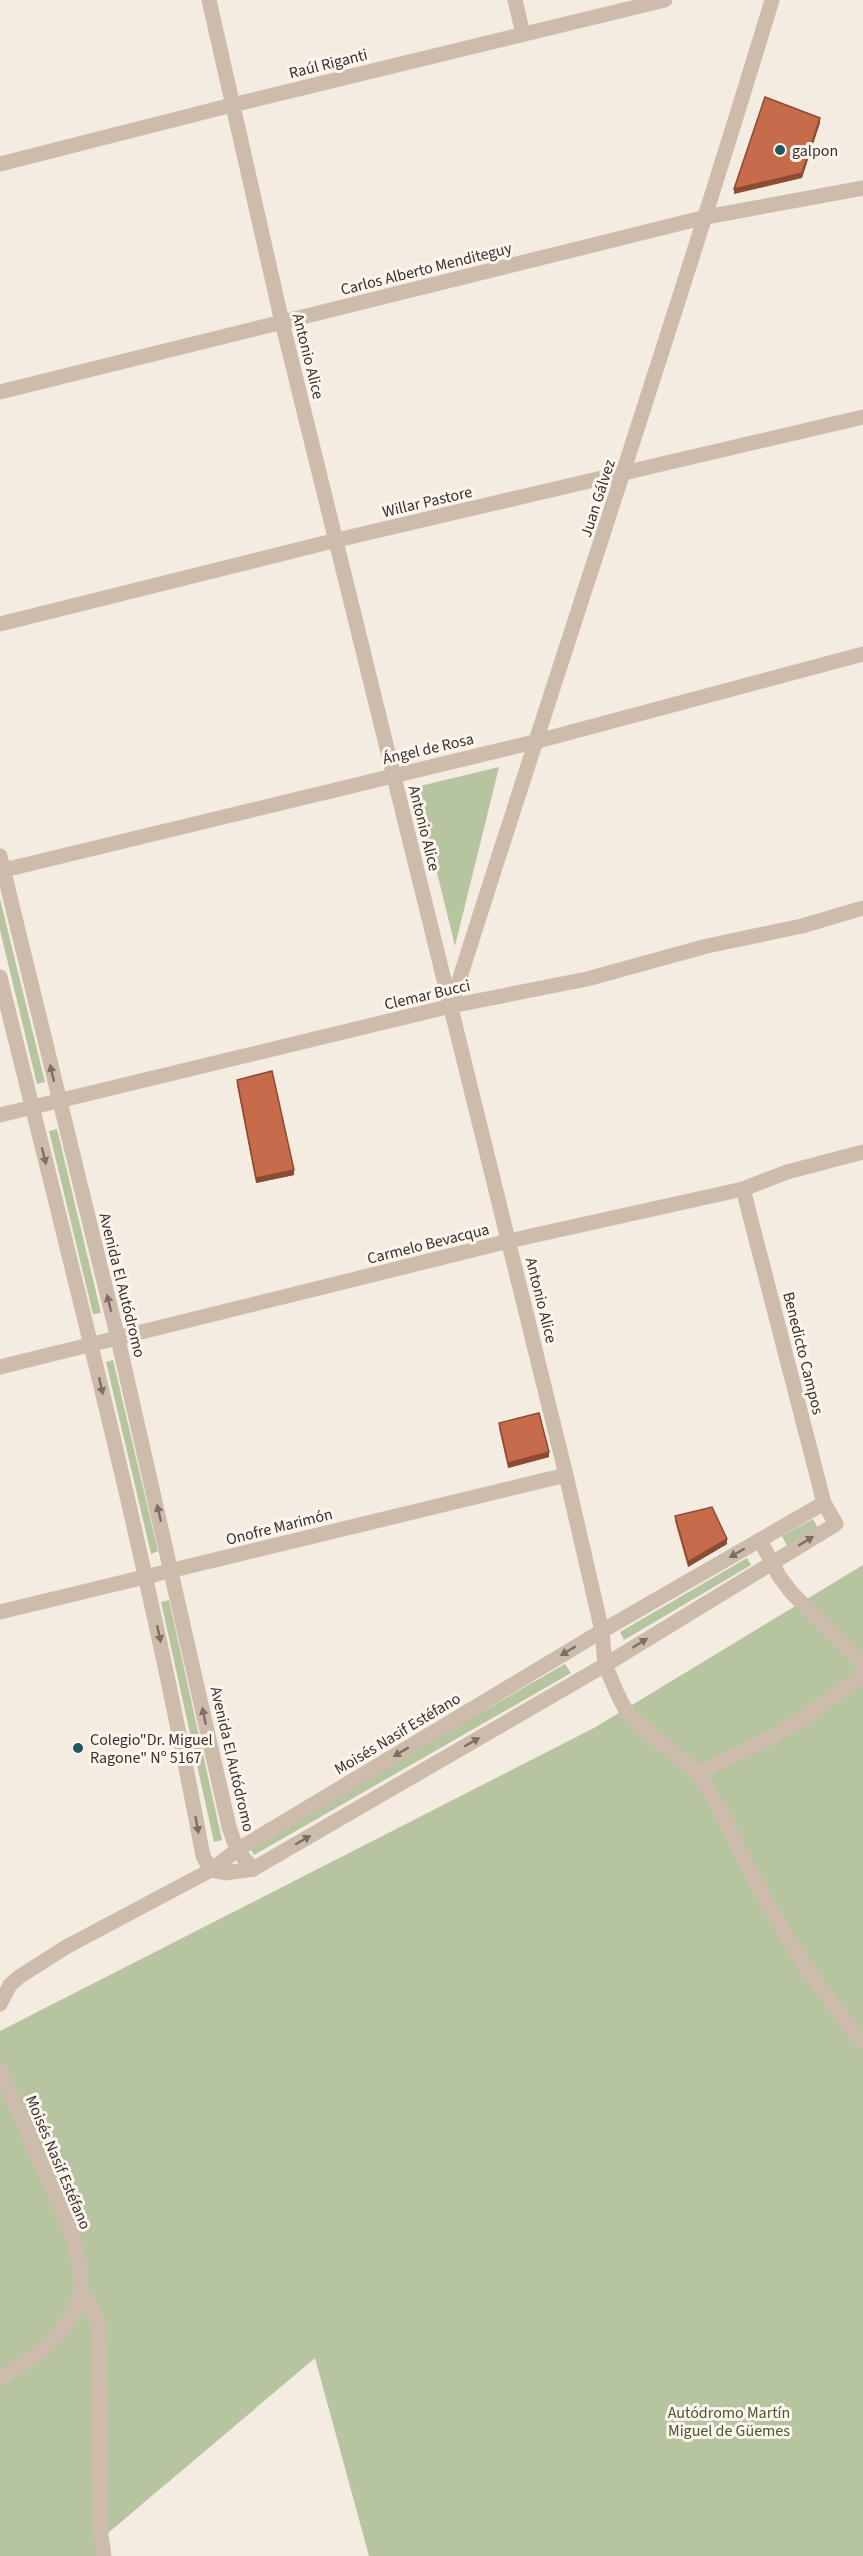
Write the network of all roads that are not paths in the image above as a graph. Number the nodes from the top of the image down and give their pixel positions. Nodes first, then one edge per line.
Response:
1 (210, 0) edge
2 (514, 0) edge
3 (665, 0) edge
4 (772, 0) edge
5 (523, 33) junction
6 (232, 105) junction
7 (0, 164) edge
8 (863, 188) edge
9 (706, 217) junction
10 (282, 322) junction
11 (0, 393) edge
12 (863, 417) edge
13 (624, 475) junction
14 (337, 540) junction
15 (0, 624) edge
16 (863, 654) edge
17 (534, 742) junction
18 (392, 775) junction
19 (1, 866) edge
20 (863, 908) edge
21 (0, 977) edge
22 (451, 1006) junction
23 (59, 1101) junction
24 (32, 1107) junction
25 (0, 1115) edge
26 (863, 1152) edge
27 (743, 1189) junction
28 (509, 1241) junction
29 (118, 1339) junction
30 (91, 1346) junction
31 (0, 1367) edge
32 (567, 1475) junction
33 (824, 1503) junction
34 (760, 1540) junction
35 (772, 1562) junction
36 (172, 1570) junction
37 (146, 1577) junction
38 (0, 1612) edge
39 (602, 1631) junction
40 (605, 1665) junction
41 (863, 1665) edge
42 (863, 1675) edge
43 (698, 1773) junction
44 (237, 1850) junction
45 (253, 1869) junction
46 (211, 1870) junction
47 (0, 2004) edge
48 (863, 2042) edge
49 (0, 2070) edge
50 (81, 2292) junction
51 (0, 2378) edge
52 (104, 2556) edge

1 - 6 street, Antonio Alice
2 - 5 street
3 - 5 street, Raúl Riganti
4 - 9 street, Juan Gálvez
5 - 6 street, Raúl Riganti
6 - 7 street, Raúl Riganti
6 - 10 street, Antonio Alice
8 - 9 street, Carlos Alberto Menditeguy
9 - 10 street, Carlos Alberto Menditeguy
9 - 13 street, Juan Gálvez
10 - 11 street, Carlos Alberto Menditeguy
10 - 14 street, Antonio Alice
12 - 13 street, Willar Pastore
13 - 14 street, Willar Pastore
13 - 17 street, Juan Gálvez
14 - 15 street, Willar Pastore
14 - 18 street, Antonio Alice
16 - 17 street, Ángel de Rosa
17 - 18 street, Ángel de Rosa
17 - 22 street, Juan Gálvez
18 - 19 street, Ángel de Rosa
18 - 22 street, Antonio Alice
23 -> 19 street, Avenida El Autódromo
20 - 22 street, Clemar Bucci
21 - 24 street
22 - 23 street, Clemar Bucci
22 - 28 street, Antonio Alice
23 - 24 street, Clemar Bucci
29 -> 23 street, Avenida El Autódromo
24 - 25 street, Clemar Bucci
24 -> 30 street
26 - 27 street, Carmelo Bevacqua
27 - 28 street, Carmelo Bevacqua
27 - 33 street, Benedicto Campos
28 - 29 street, Carmelo Bevacqua
28 - 32 street, Antonio Alice
29 - 30 street, Carmelo Bevacqua
36 -> 29 street, Avenida El Autódromo
30 - 31 street, Carmelo Bevacqua
30 -> 37 street
32 - 36 street, Onofre Marimón
32 - 39 street, Antonio Alice
33 - 34 street, Moisés Nasif Estéfano
35 -> 33 street, Benedicto Campos
34 - 35 street
34 -> 39 street, Moisés Nasif Estéfano
40 -> 35 street
35 - 41 street
36 - 37 street, Onofre Marimón
44 -> 36 street, Avenida El Autódromo
37 - 38 street, Onofre Marimón
37 -> 46 street
39 - 40 street, Antonio Alice
39 -> 44 street, Moisés Nasif Estéfano
40 - 43 street, Antonio Alice
45 -> 40 street
42 - 43 street
43 - 48 street, Antonio Alice
44 - 45 street, Avenida El Autódromo
44 - 46 street, Moisés Nasif Estéfano
45 - 46 street
46 - 47 street, Moisés Nasif Estéfano
49 - 50 street, Moisés Nasif Estéfano
50 - 51 street, Moisés Nasif Estéfano
50 - 52 street

